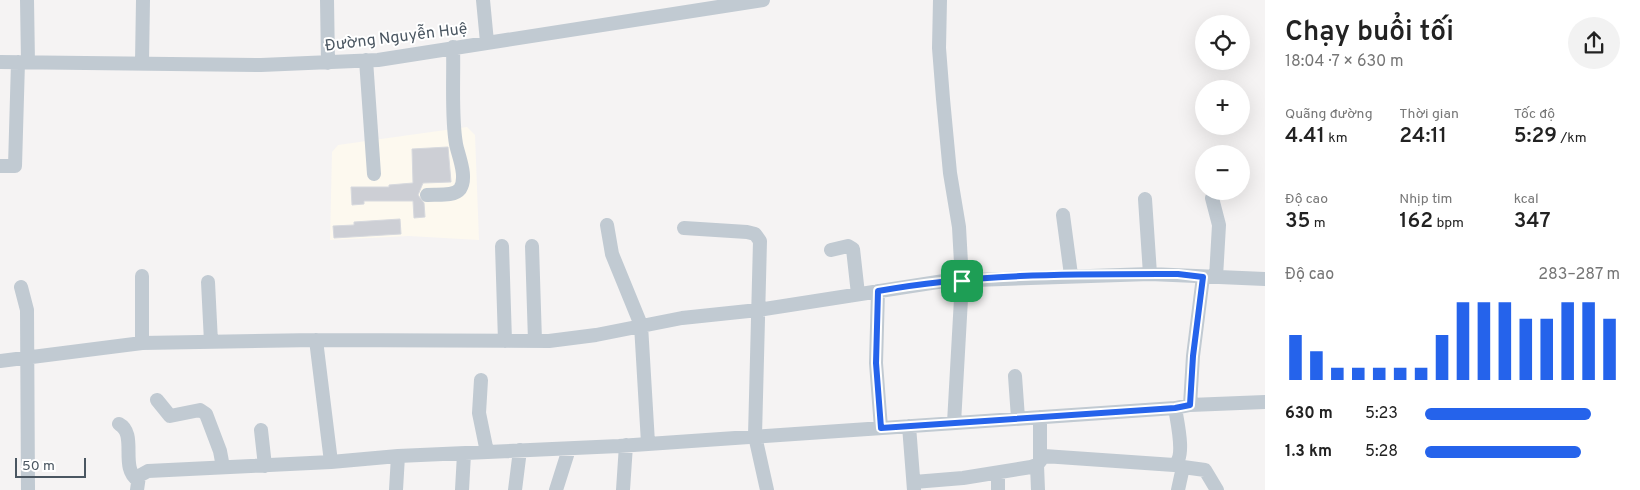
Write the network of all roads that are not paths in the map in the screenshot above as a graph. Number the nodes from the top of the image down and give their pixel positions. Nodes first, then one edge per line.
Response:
1 (27, 0) edge
2 (143, 0) edge
3 (327, 0) edge
4 (483, 0) edge
5 (763, 0) edge
6 (940, 0) edge
7 (668, 6) edge
8 (487, 42) junction
9 (454, 47) junction
10 (366, 60) junction
11 (0, 62) edge
12 (23, 62) junction
13 (142, 62) junction
14 (328, 63) junction
15 (0, 166) edge
16 (374, 174) dead end
17 (427, 195) dead end
18 (1145, 199) dead end
19 (1213, 200) edge
20 (1063, 215) dead end
21 (607, 225) dead end
22 (684, 228) dead end
23 (502, 246) dead end
24 (532, 246) dead end
25 (831, 250) dead end
26 (1150, 274) junction
27 (142, 276) dead end
28 (1070, 276) junction
29 (1210, 277) junction
30 (1265, 279) edge
31 (962, 281) junction
32 (208, 282) dead end
33 (21, 287) dead end
34 (878, 291) junction
35 (858, 294) junction
36 (758, 310) junction
37 (641, 325) junction
38 (316, 340) junction
39 (506, 341) junction
40 (535, 341) junction
41 (211, 342) junction
42 (142, 343) junction
43 (28, 357) junction
44 (0, 361) edge
45 (1015, 376) dead end
46 (481, 380) dead end
47 (156, 400) dead end
48 (1265, 402) edge
49 (1190, 405) junction
50 (1175, 408) junction
51 (1040, 417) junction
52 (1018, 418) junction
53 (954, 422) junction
54 (119, 424) dead end
55 (909, 426) junction
56 (881, 428) junction
57 (261, 430) dead end
58 (755, 436) junction
59 (648, 443) junction
60 (626, 445) junction
61 (569, 449) junction
62 (520, 450) junction
63 (487, 452) junction
64 (464, 454) junction
65 (398, 456) junction
66 (331, 462) junction
67 (1039, 462) junction
68 (1180, 465) junction
69 (265, 466) junction
70 (223, 468) junction
71 (998, 473) junction
72 (963, 484) edge
73 (137, 485) edge
74 (914, 486) edge
75 (28, 490) edge
76 (396, 490) edge
77 (462, 490) edge
78 (515, 490) edge
79 (556, 490) edge
80 (623, 490) edge
81 (767, 490) edge
82 (998, 490) edge
83 (1038, 490) edge
84 (1178, 490) edge
85 (1217, 490) edge

1 - 12 street
2 - 13 street
3 - 14 street
4 - 8 street
5 - 7 street, Đường Nguyễn Huệ
6 - 31 street
7 - 8 street, Đường Nguyễn Huệ
8 - 9 street, Đường Nguyễn Huệ
9 - 10 street, Đường Nguyễn Huệ
9 - 17 street
10 - 14 street, Đường Nguyễn Huệ
10 - 16 street
11 - 12 street, Đường Nguyễn Huệ
12 - 13 street, Đường Nguyễn Huệ
12 - 15 street
13 - 14 street, Đường Nguyễn Huệ
18 - 26 street
19 - 29 street
20 - 28 street
21 - 37 street
22 - 36 street
23 - 39 street
24 - 40 street
25 - 35 street
26 - 28 street
26 - 29 street
27 - 42 street
28 - 31 street
29 - 30 street
29 - 49 street
31 - 34 street
31 - 53 street
32 - 41 street
33 - 43 street
34 - 35 street
34 - 56 street
35 - 36 street
36 - 37 street
36 - 58 street
37 - 40 street
37 - 59 street
38 - 39 street
38 - 41 street
38 - 66 street
39 - 40 street
41 - 42 street
42 - 43 street
43 - 44 street
43 - 75 street
45 - 52 street
46 - 63 street
47 - 70 street
48 - 49 street
49 - 50 street
50 - 51 street
50 - 68 street
51 - 52 street
51 - 67 street
52 - 53 street
53 - 55 street
54 - 73 street
55 - 56 street
55 - 74 street
56 - 58 street
57 - 69 street
58 - 59 street
58 - 81 street
59 - 60 street
60 - 61 street
60 - 80 street
61 - 62 street
61 - 79 street
62 - 63 street
62 - 78 street
63 - 64 street
64 - 65 street
64 - 77 street
65 - 66 street
65 - 76 street
66 - 69 street
67 - 68 street
67 - 71 street
67 - 83 street
68 - 84 street
68 - 85 street
69 - 70 street
70 - 73 street
71 - 72 street
71 - 82 street
72 - 74 street

